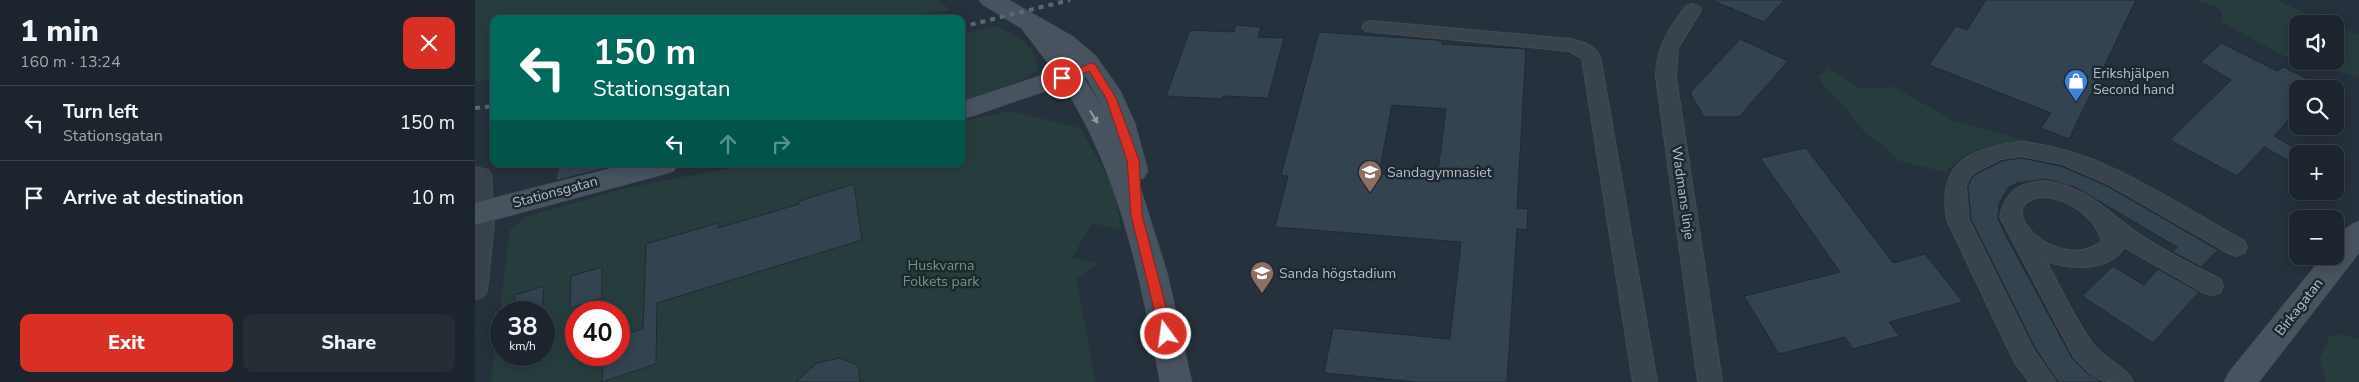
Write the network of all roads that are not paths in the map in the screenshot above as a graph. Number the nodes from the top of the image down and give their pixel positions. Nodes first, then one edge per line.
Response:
1 (991, 0) edge
2 (1692, 10) dead end
3 (1371, 27) dead end
4 (1080, 71) junction
5 (965, 110) edge
6 (654, 167) edge
7 (475, 175) edge
8 (479, 213) edge
9 (2108, 224) junction
10 (2359, 232) edge
11 (2022, 238) junction
12 (2236, 247) dead end
13 (2212, 286) dead end
14 (475, 290) edge
15 (1176, 382) edge
16 (1645, 382) edge
17 (1710, 382) edge
18 (2044, 382) edge
19 (2121, 382) edge
20 (2240, 382) edge

1 - 4 street
2 - 17 street, Wadmans linje
3 - 16 street
4 - 5 street
4 - 15 street
6 - 8 street, Stationsgatan
7 - 8 street
8 - 14 street
9 - 11 street
9 - 11 street
9 - 13 street
10 - 20 street, Birkagatan
11 - 19 street
12 - 18 street

